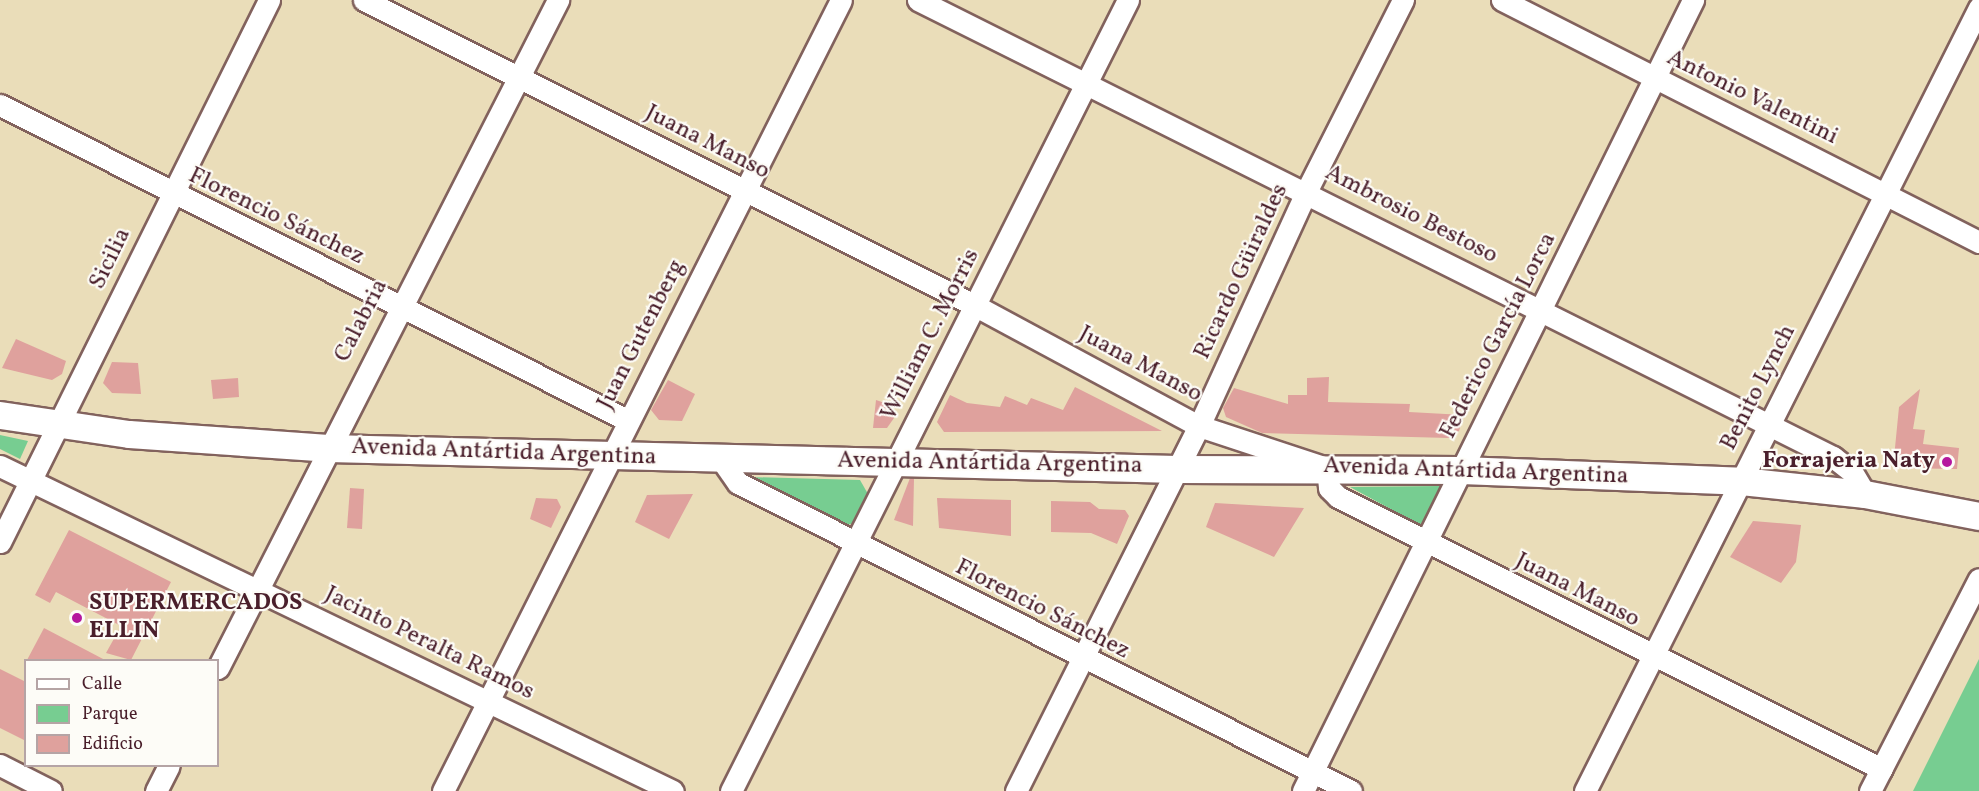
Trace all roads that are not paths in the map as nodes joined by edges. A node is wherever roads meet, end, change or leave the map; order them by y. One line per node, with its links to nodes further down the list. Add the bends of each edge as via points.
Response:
1 (269, 0): 18 (street, Sicilia)
2 (364, 0): 11 (street, Juana Manso)
3 (558, 0): 11 (street, Calabria)
4 (841, 0): 15 (street, Juan Gutenberg)
5 (918, 0): 13 (street, Ambrosio Bestoso)
6 (1128, 0): 13 (street, William C. Morris)
7 (1403, 0): 16 (street, Ricardo Güiraldes)
8 (1502, 0): 12 (street, Antonio Valentini)
9 (1693, 0): 12 (street, Federico García Lorca)
10 (1979, 8): 17 (street, Benito Lynch)
11 (519, 78): 15 (street, Juana Manso); 21 (street, Calabria)
12 (1654, 78): 17 (street, Antonio Valentini); 22 (street, Federico García Lorca)
13 (1088, 85): 16 (street, Ambrosio Bestoso); 20 (street, William C. Morris)
14 (0, 105): 18 (street, Florencio Sánchez)
15 (744, 190): 20 (street, Juana Manso); 24 (street, Juan Gutenberg)
16 (1306, 190): 22 (street, Ambrosio Bestoso); 27 (street, Ricardo Güiraldes)
17 (1886, 193): 19 (street, Antonio Valentini); 26 (street, Benito Lynch)
18 (171, 194): 21 (street, Florencio Sánchez); 25 (street, Sicilia)
19 (1979, 242)
20 (974, 305): 27 (street, Juana Manso); 31 (street, William C. Morris)
21 (398, 306): 24 (street, Florencio Sánchez); 28 (street, Calabria)
22 (1542, 312): 26 (street, Ambrosio Bestoso); 35 (street, Federico García Lorca)
23 (0, 415): 25 (main road, Avenida Antártida Argentina)
24 (627, 420): 29 (street, Juan Gutenberg)
25 (59, 425): 28 (main road, Avenida Antártida Argentina); 36 (street, Sicilia)
26 (1769, 425): 37 (street, Benito Lynch); 38 (street, Ambrosio Bestoso, via 1833,457 1852,472)
27 (1199, 426): 33 (street, Juana Manso); 34 (street, Ricardo Güiraldes)
28 (328, 448): 29 (main road, Avenida Antártida Argentina); 44 (street, Calabria)
29 (609, 456): 30 (main road, Avenida Antártida Argentina); 48 (street, Juan Gutenberg)
30 (721, 459): 31 (main road, Avenida Antártida Argentina); 42 (street, Florencio Sánchez, via 738,483)
31 (896, 462): 34 (main road, Avenida Antártida Argentina); 42 (street, William C. Morris)
32 (0, 466): 36 (street, Jacinto Peralta Ramos)
33 (1327, 468): 34 (main road, Avenida Antártida Argentina); 35 (main road, Avenida Antártida Argentina); 41 (street, Juana Manso, via 1329,488 1338,497)
34 (1176, 469): 46 (street, Ricardo Güiraldes)
35 (1461, 470): 37 (main road, Avenida Antártida Argentina); 41 (street, Federico García Lorca)
36 (32, 480): 40 (street, Sicilia); 44 (street, Jacinto Peralta Ramos)
37 (1741, 481): 38 (main road, Avenida Antártida Argentina); 45 (street, Benito Lynch)
38 (1865, 494): 39 (main road, Avenida Antártida Argentina)
39 (1979, 516)
40 (0, 542)
41 (1425, 543): 45 (street, Juana Manso); 52 (street, Federico García Lorca)
42 (855, 545): 46 (street, Florencio Sánchez); 57 (street, William C. Morris)
43 (1979, 579): 51 (street)
44 (257, 589): 47 (street, Calabria); 48 (street, Jacinto Peralta Ramos)
45 (1652, 658): 51 (street, Juana Manso); 60 (street, Benito Lynch)
46 (1081, 659): 52 (street, Florencio Sánchez); 58 (street, Ricardo Güiraldes)
47 (219, 666)
48 (488, 701): 55 (street, Juan Gutenberg); 56 (street, Jacinto Peralta Ramos)
49 (0, 765): 53 (street)
50 (168, 767): 54 (street)
51 (1882, 769): 61 (street)
52 (1307, 782): 59 (street, Florencio Sánchez)
53 (51, 791)
54 (156, 791)
55 (443, 791)
56 (673, 791)
57 (731, 791)
58 (1016, 791)
59 (1351, 791)
60 (1585, 791)
61 (1870, 791)

